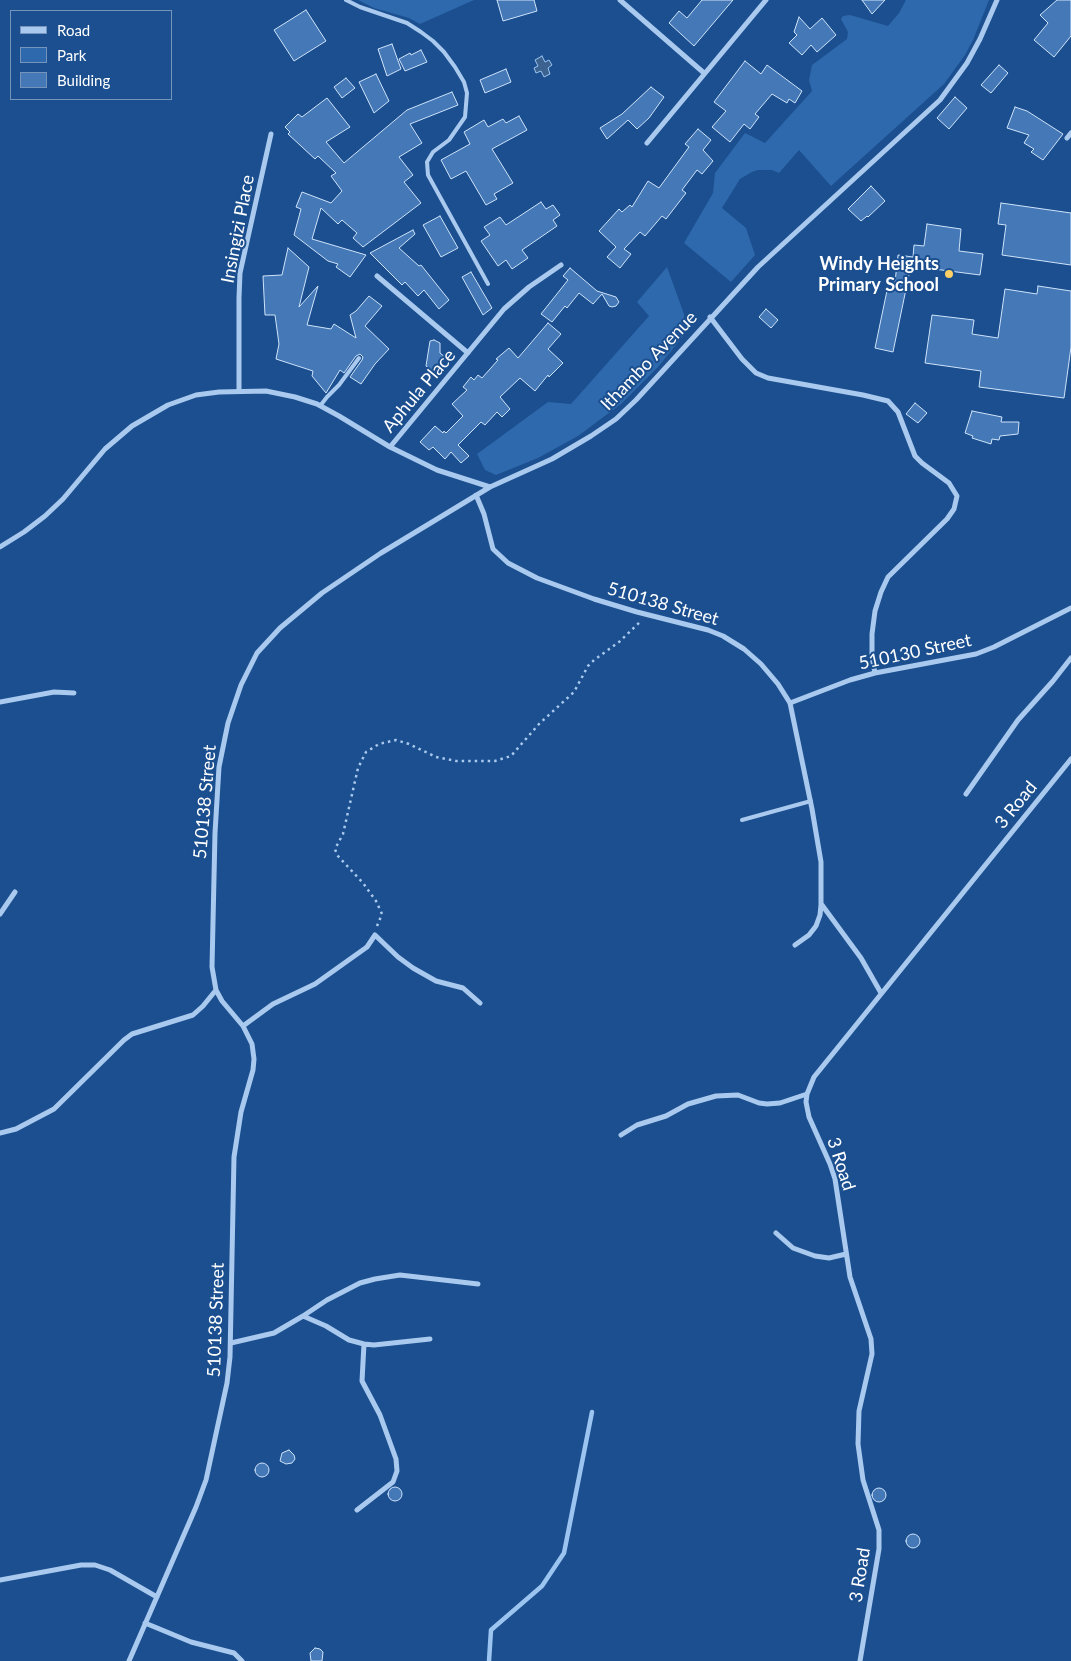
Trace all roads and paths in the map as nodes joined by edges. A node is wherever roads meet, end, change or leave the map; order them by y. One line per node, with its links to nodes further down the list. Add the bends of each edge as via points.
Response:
1 (346, 0): 12 (lane, via 407,23 421,32 444,52 464,82 467,93 465,117 449,140 433,152 427,162 428,175)
2 (620, 0): 5 (street)
3 (766, 0): 5 (street)
4 (997, 0): 13 (street, Ithambo Avenue, via 967,63 940,100 758,267)
5 (704, 73): 9 (street)
6 (1071, 133): 8 (street)
7 (271, 134): 16 (street, Insingizi Place, via 240,273)
8 (1067, 138)
9 (646, 142)
10 (561, 266): 14 (street, Aphula Place, via 529,287 504,310)
11 (377, 276): 14 (street, Aphula Place)
12 (488, 284)
13 (710, 317): 19 (street, Ithambo Avenue, via 616,419 552,460); 25 (street, via 756,374 888,401 898,412 915,456 949,483 957,496 947,519 888,577 875,611 872,634)
14 (468, 353): 18 (street, Aphula Place)
15 (359, 358): 17 (lane)
16 (239, 390): 17 (street, via 266,391); 21 (street, via 204,394 168,405 132,426 105,449 45,516)
17 (320, 406): 18 (street)
18 (390, 446): 19 (street, via 437,470)
19 (490, 487): 20 (street, Ithambo Avenue)
20 (476, 495): 23 (street, 510138 Street, via 493,549 508,563 537,578); 38 (street, 510138 Street, via 381,553 322,594 280,628 256,653 228,723 219,767 211,953)
21 (0, 547)
22 (1071, 608): 25 (street, 510130 Street, via 976,654)
23 (646, 614): 28 (street, 510138 Street, via 708,630 734,642 761,664); 36 (path, via 628,635 588,666 574,692 511,756 495,761 456,761 436,757 396,740 379,744 366,752 358,768 345,827 335,849 363,883 382,914)
24 (1071, 658): 30 (street, via 1018,720)
25 (874, 673): 28 (street, 510130 Street)
26 (74, 693): 27 (street, via 54,692)
27 (0, 702)
28 (790, 703): 31 (street, 510138 Street)
29 (1071, 759): 39 (street, 3 Road)
30 (966, 794)
31 (810, 801): 32 (lane); 34 (street, 510138 Street, via 822,862)
32 (742, 820)
33 (15, 892): 35 (street)
34 (821, 905): 37 (street, 510138 Street, via 816,926); 39 (street, via 861,958)
35 (0, 914)
36 (374, 935): 40 (street, via 413,968 436,981 462,988); 41 (street, via 367,948 315,984 273,1004)
37 (795, 946)
38 (216, 990): 41 (street, 510138 Street); 43 (street, via 193,1015 132,1034 54,1109 16,1129)
39 (881, 993): 42 (street, 3 Road, via 814,1077)
40 (480, 1003)
41 (242, 1026): 50 (street, 510138 Street, via 252,1044 254,1059 234,1157)
42 (807, 1094): 44 (street, via 767,1104 738,1095 716,1096 688,1104); 46 (street, 3 Road, via 809,1117 835,1179)
43 (0, 1133)
44 (621, 1135)
45 (776, 1233): 46 (street, via 794,1248 815,1256 829,1258)
46 (846, 1254): 58 (street, 3 Road, via 854,1292 871,1339 872,1354 861,1399 858,1436 863,1480 880,1538)
47 (478, 1284): 48 (street, via 389,1276 360,1284)
48 (303, 1316): 50 (street, via 274,1333); 51 (street, via 349,1340)
49 (430, 1339): 51 (street)
50 (231, 1343): 54 (street, 510138 Street, via 227,1383 206,1480)
51 (364, 1344): 52 (street, via 362,1381 380,1415 396,1459 397,1471 392,1482)
52 (357, 1510)
53 (0, 1580): 54 (street, via 95,1565 110,1570)
54 (156, 1597): 55 (street, 510138 Street)
55 (146, 1623): 56 (street, 510138 Street); 57 (street, via 178,1637 234,1653)
56 (129, 1661)
57 (242, 1661)
58 (860, 1661)

